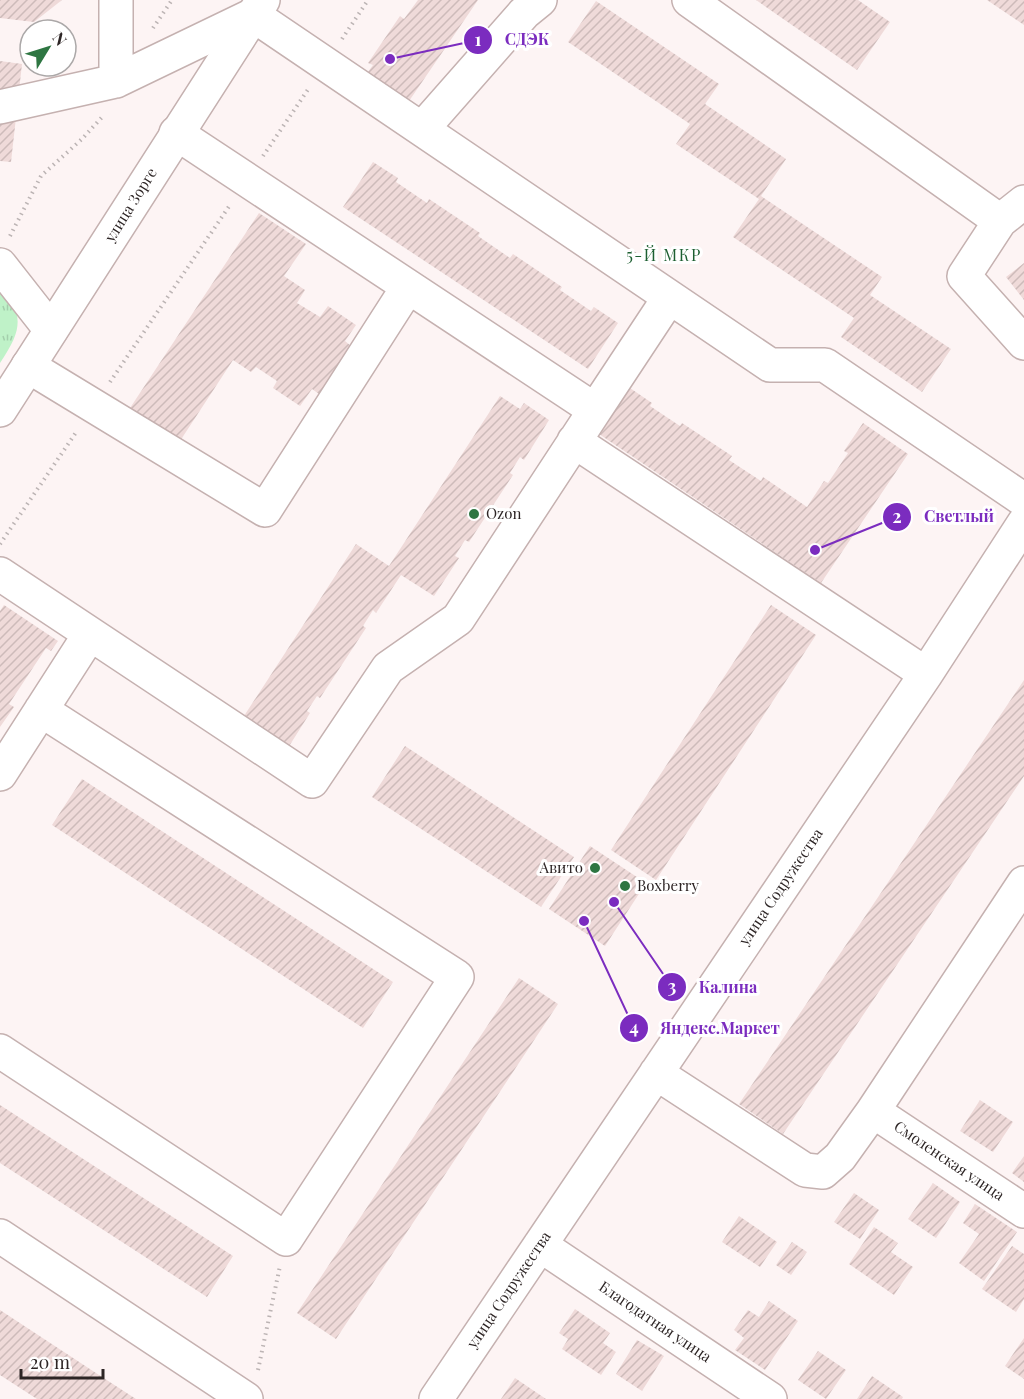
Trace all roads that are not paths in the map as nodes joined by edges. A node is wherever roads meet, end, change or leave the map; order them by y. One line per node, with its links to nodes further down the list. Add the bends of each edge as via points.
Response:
1 (116, 0): 5 (street)
2 (540, 0): 7 (street, via 524,13)
3 (689, 0): 9 (street)
4 (258, 8): 5 (street); 7 (street, via 325,64); 8 (street, улица Зорге)
5 (116, 81): 6 (street)
6 (0, 107)
7 (422, 129): 12 (street)
8 (176, 133): 11 (street); 13 (street, улица Зорге)
9 (1012, 212): 14 (street, via 964,276)
10 (5, 250): 13 (street)
11 (408, 287): 15 (street, via 265,510); 17 (street)
12 (669, 298): 17 (street); 19 (street, via 770,365 825,365)
13 (51, 330): 15 (street, улица Зорге)
14 (1024, 343)
15 (28, 366): 16 (street, улица Зорге)
16 (0, 410)
17 (595, 410): 18 (street)
18 (574, 441): 22 (street, via 458,619 388,668 312,781); 23 (street)
19 (1024, 500)
20 (1024, 524): 23 (street, улица Содружества)
21 (0, 574): 22 (street)
22 (90, 634): 24 (street)
23 (926, 674): 28 (street, улица Содружества)
24 (41, 710): 25 (street); 27 (street, via 457,977 285,1239)
25 (0, 774)
26 (1024, 883): 29 (street)
27 (0, 1051)
28 (656, 1073): 29 (street, via 805,1170 823,1172 840,1158); 32 (street, улица Содружества)
29 (873, 1111): 30 (street, Смоленская улица)
30 (1024, 1211)
31 (0, 1236): 33 (street)
32 (540, 1245): 34 (street, улица Содружества); 35 (street, Благодатная улица)
33 (251, 1389)
34 (436, 1399)
35 (770, 1399)

